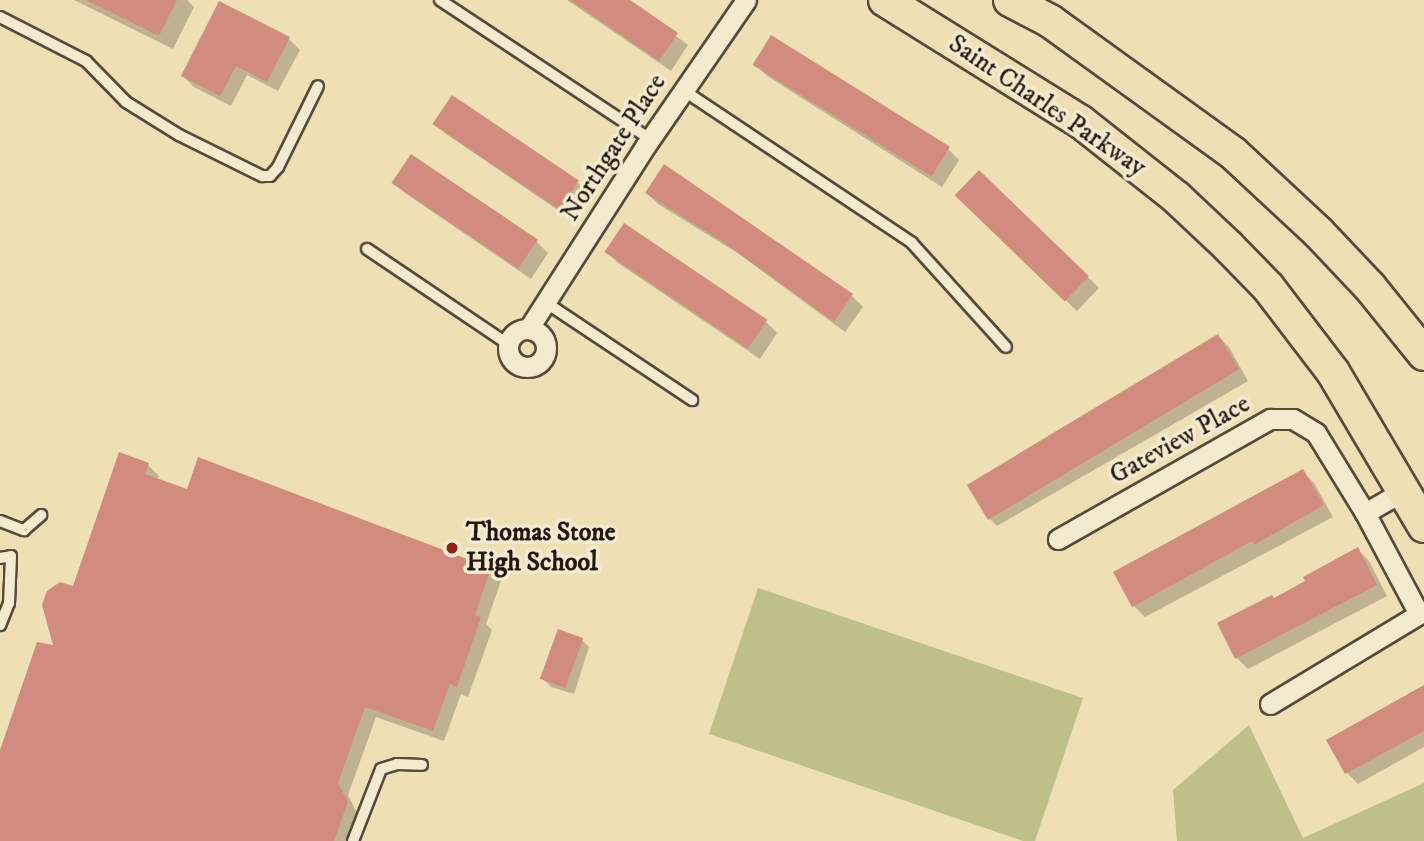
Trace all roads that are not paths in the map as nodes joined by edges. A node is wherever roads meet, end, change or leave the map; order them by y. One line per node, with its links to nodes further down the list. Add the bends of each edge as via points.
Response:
1 (440, 0): 8 (lane)
2 (746, 0): 7 (street, Northgate Place)
3 (885, 0): 16 (main road, Saint Charles Parkway, via 1081,122 1194,213 1299,325 1334,372)
4 (1010, 0): 14 (main road, via 1050,21 1233,153 1335,250)
5 (0, 17): 6 (lane, via 86,61 126,103 262,176 270,176 278,167)
6 (318, 86)
7 (683, 90): 8 (street, Northgate Place); 13 (lane, via 912,243)
8 (650, 139): 10 (street, Northgate Place)
9 (367, 249): 12 (lane)
10 (545, 302): 11 (street, Northgate Place); 15 (lane)
11 (529, 328): 12 (street, via 515,333); 12 (street, via 539,332 546,343 545,356 537,365 524,367 514,361)
12 (508, 344)
13 (1006, 347)
14 (1424, 354)
15 (692, 400)
16 (1405, 490): 17 (street); 20 (main road, Saint Charles Parkway)
17 (1365, 513): 21 (street, Gateview Place, via 1316,433 1304,424 1269,419); 24 (street, Gateview Place, via 1419,614)
18 (41, 514): 19 (lane, via 24,530)
19 (0, 521)
20 (1424, 526)
21 (1058, 539)
22 (0, 558): 23 (lane, via 11,556 9,603)
23 (0, 625)
24 (1270, 704)
25 (422, 765): 26 (lane, via 381,768)
26 (353, 841)

